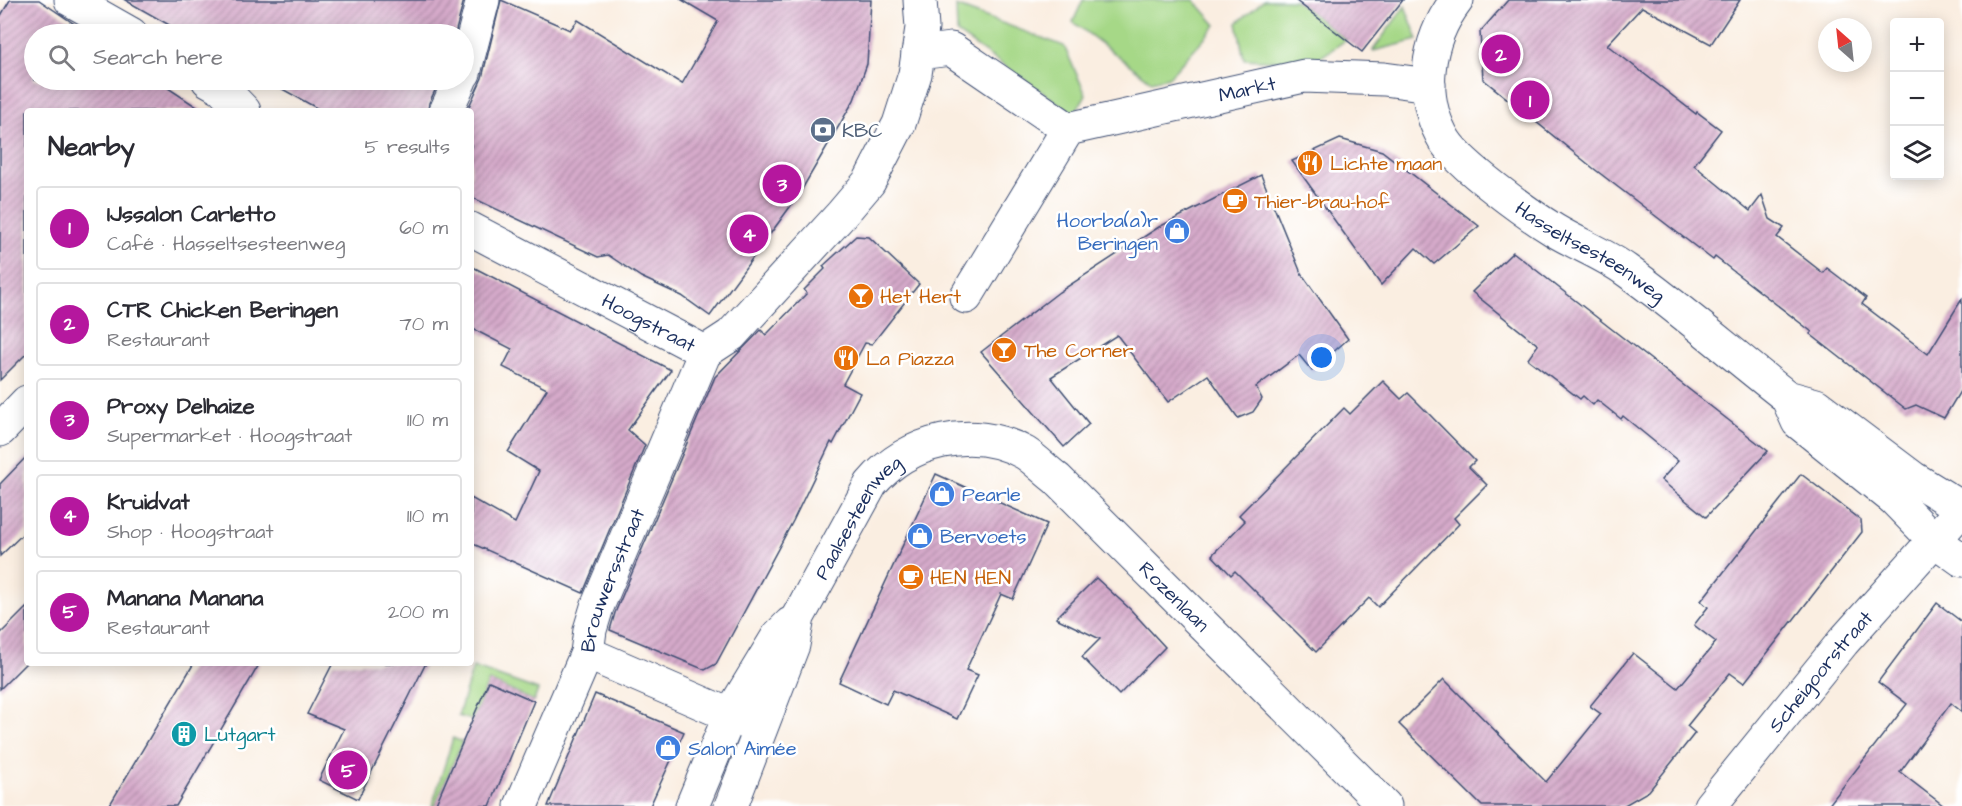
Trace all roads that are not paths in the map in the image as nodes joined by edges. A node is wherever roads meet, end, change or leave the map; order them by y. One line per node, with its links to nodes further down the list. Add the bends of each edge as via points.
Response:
1 (71, 0): 5 (street)
2 (483, 0): 6 (street)
3 (920, 0): 7 (street)
4 (1457, 0): 8 (street, Hasseltsesteenweg, via 1436,37)
5 (113, 24)
6 (474, 35)
7 (918, 53): 13 (street, via 951,49); 16 (street, Hoogstraat, via 899,123 869,182 731,335)
8 (1429, 85): 13 (street, Markt, via 1304,76); 17 (street, Hasseltsesteenweg, via 1437,124 1462,160 1552,229 1624,268)
9 (224, 90): 11 (street)
10 (455, 90): 12 (street)
11 (241, 108)
12 (447, 108)
13 (1068, 129): 15 (street)
14 (474, 231): 16 (street, Hoogstraat)
15 (966, 297)
16 (705, 352): 25 (street, Brouwersstraat, via 597,607)
17 (1787, 397): 21 (street, Hasseltsesteenweg, via 1816,405 1913,478); 22 (street, Hasseltsesteenweg, via 1798,422 1894,499)
18 (24, 405): 19 (street)
19 (0, 429)
20 (940, 441): 24 (street, Paalsesteenweg, via 900,457 871,484); 31 (street, Rozenlaan, via 985,439 1027,454 1057,479)
21 (1962, 509): 22 (street, Scheigoorstraat)
22 (1934, 540): 23 (street, Hasseltsesteenweg); 32 (street, Scheigoorstraat, via 1843,642)
23 (1962, 560)
24 (798, 617): 26 (street, Paalsesteenweg, via 778,636); 27 (street, Paalsesteenweg, via 794,645)
25 (587, 653): 26 (street); 28 (street, Brouwersstraat)
26 (730, 714): 27 (street); 29 (street, Paalsesteenweg)
27 (763, 729): 30 (street, Paalsesteenweg)
28 (521, 806)
29 (692, 806)
30 (731, 806)
31 (1384, 806)
32 (1710, 806)

